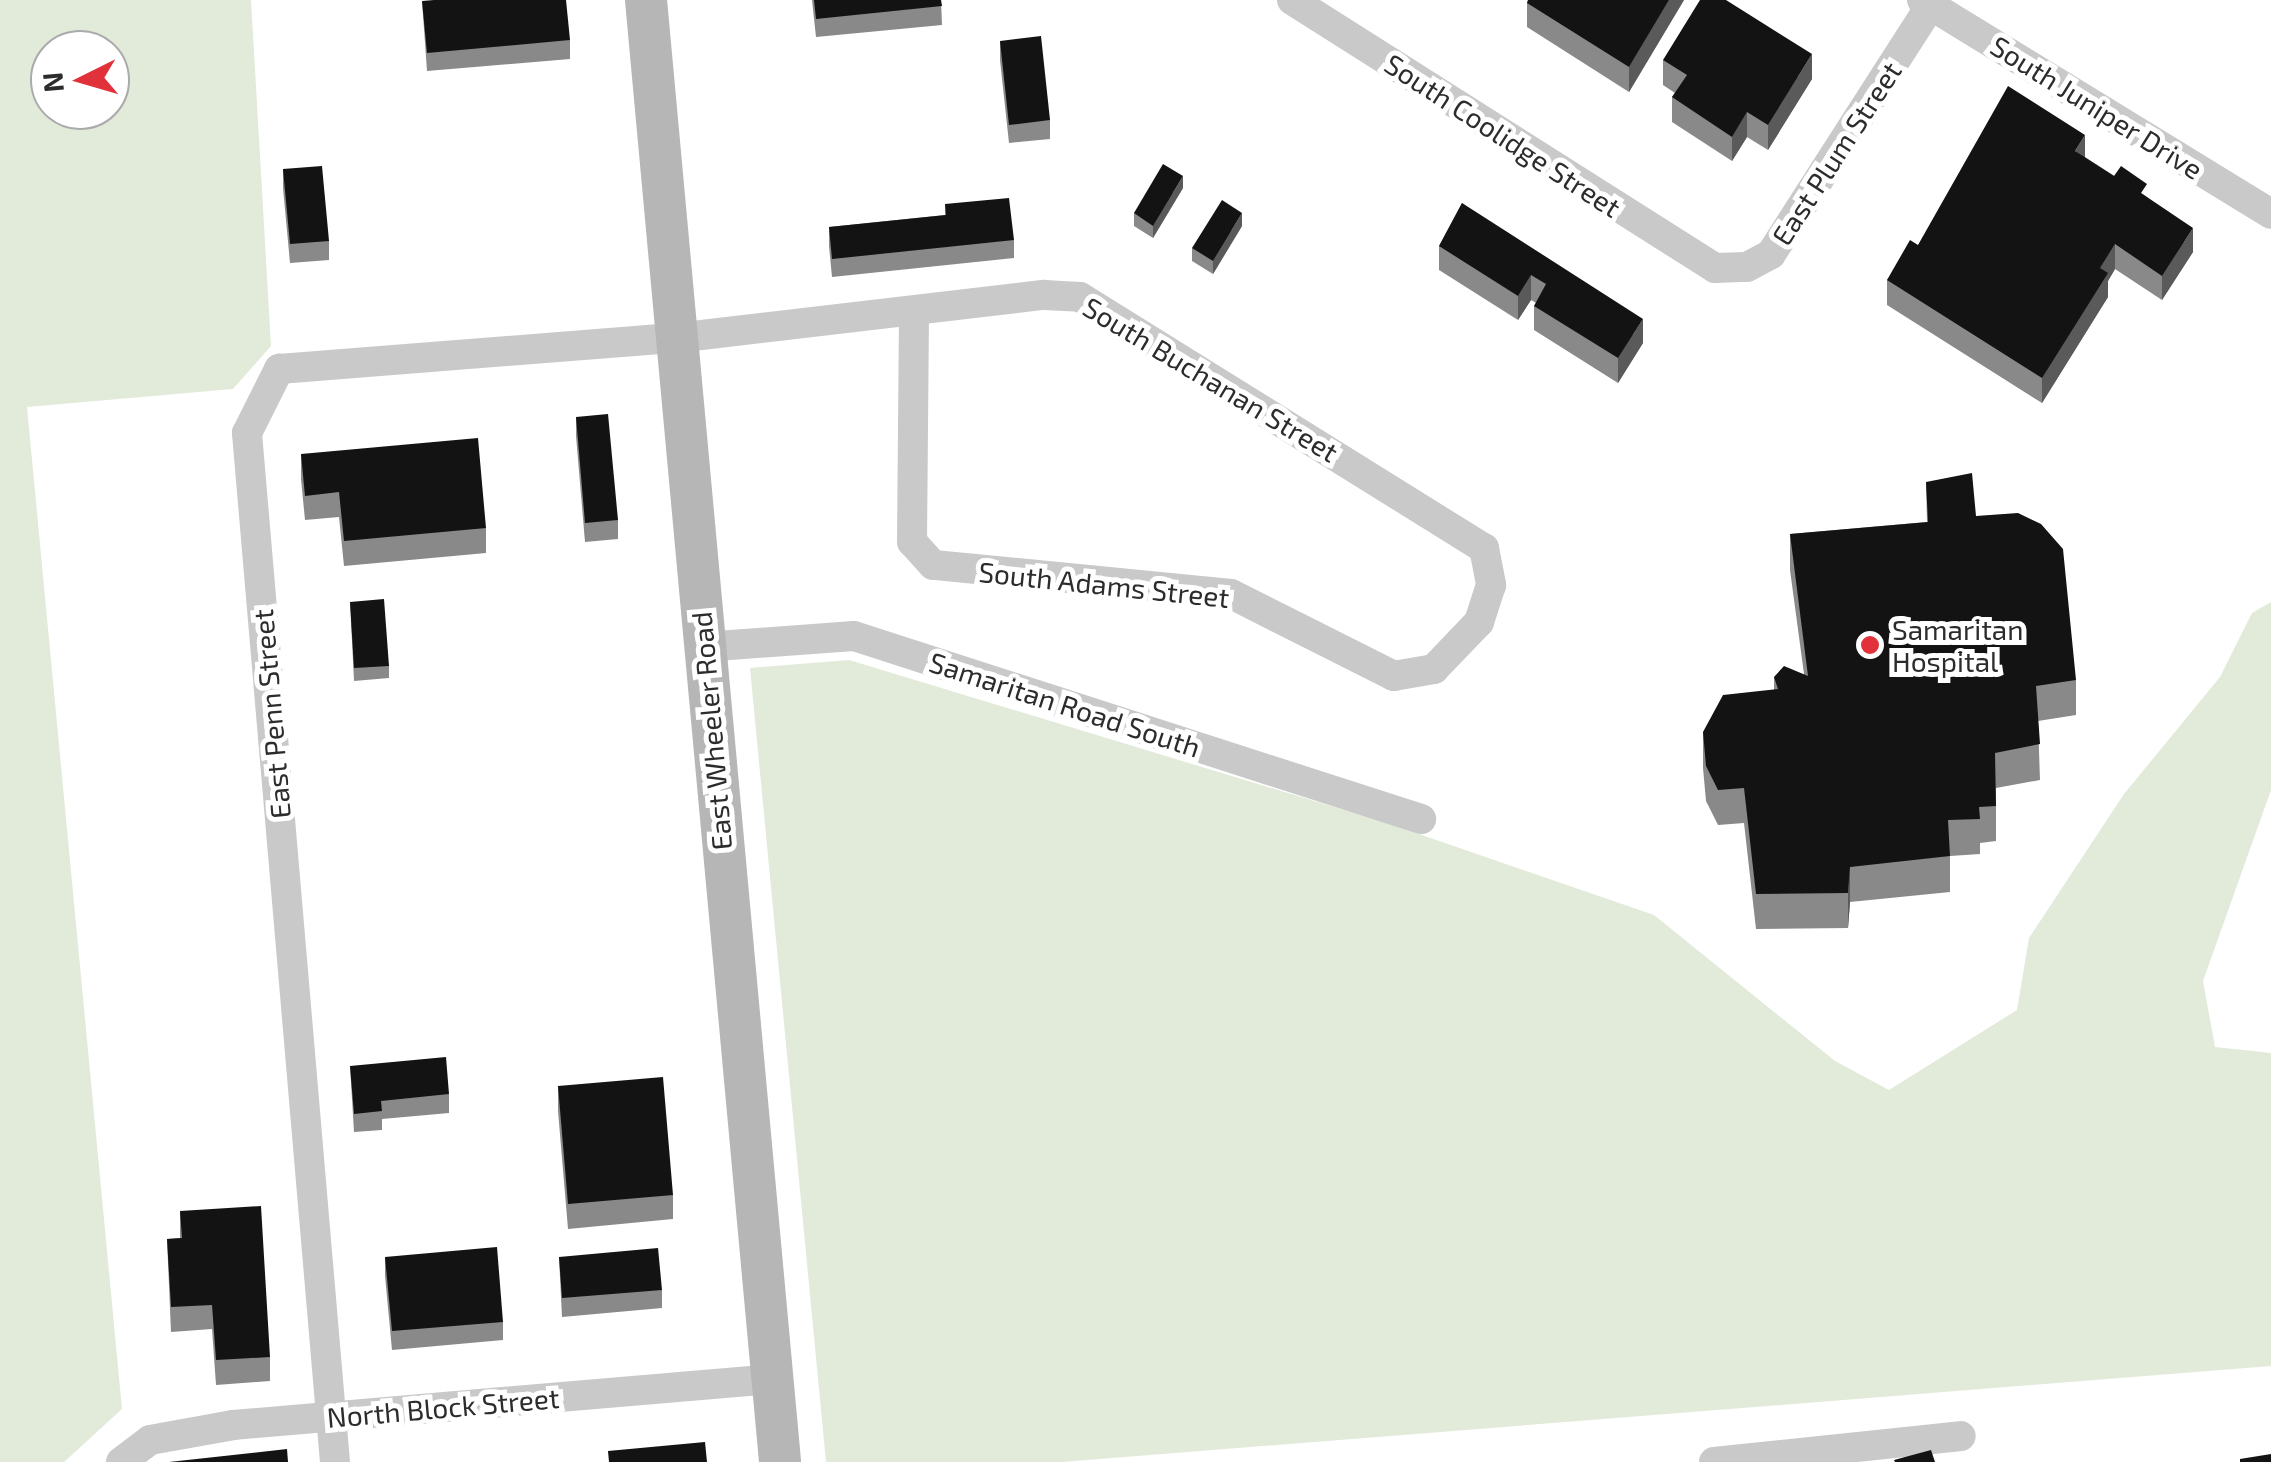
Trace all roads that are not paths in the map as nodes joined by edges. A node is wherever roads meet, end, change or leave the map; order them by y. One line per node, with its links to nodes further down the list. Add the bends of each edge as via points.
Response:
1 (646, 0): 7 (main road, East Wheeler Road)
2 (1292, 0): 5 (street, South Coolidge Street)
3 (1929, 2): 4 (street, South Juniper Drive); 5 (street, East Plum Street, via 1772,254 1747,267)
4 (2271, 214)
5 (1714, 268)
6 (914, 314): 7 (street, South Buchanan Street); 8 (street, South Buchanan Street, via 1044,294 1080,297); 8 (street, South Adams Street, via 912,542 933,565 1231,594 1394,676 1434,669 1479,622 1491,585)
7 (676, 338): 9 (main road, East Wheeler Road); 12 (street, East Penn Street, via 280,369 247,433)
8 (1484, 548)
9 (703, 648): 10 (street, Samaritan Road South, via 854,636); 11 (main road, East Wheeler Road)
10 (1421, 819)
11 (774, 1380): 12 (street, North Block Street); 17 (main road, East Wheeler Road)
12 (331, 1416): 15 (street, North Block Street, via 182,1432 150,1440); 16 (street, East Penn Street)
13 (1961, 1436): 14 (street)
14 (1817, 1456): 18 (street)
15 (122, 1462)
16 (335, 1462)
17 (780, 1462)
18 (1714, 1462)

